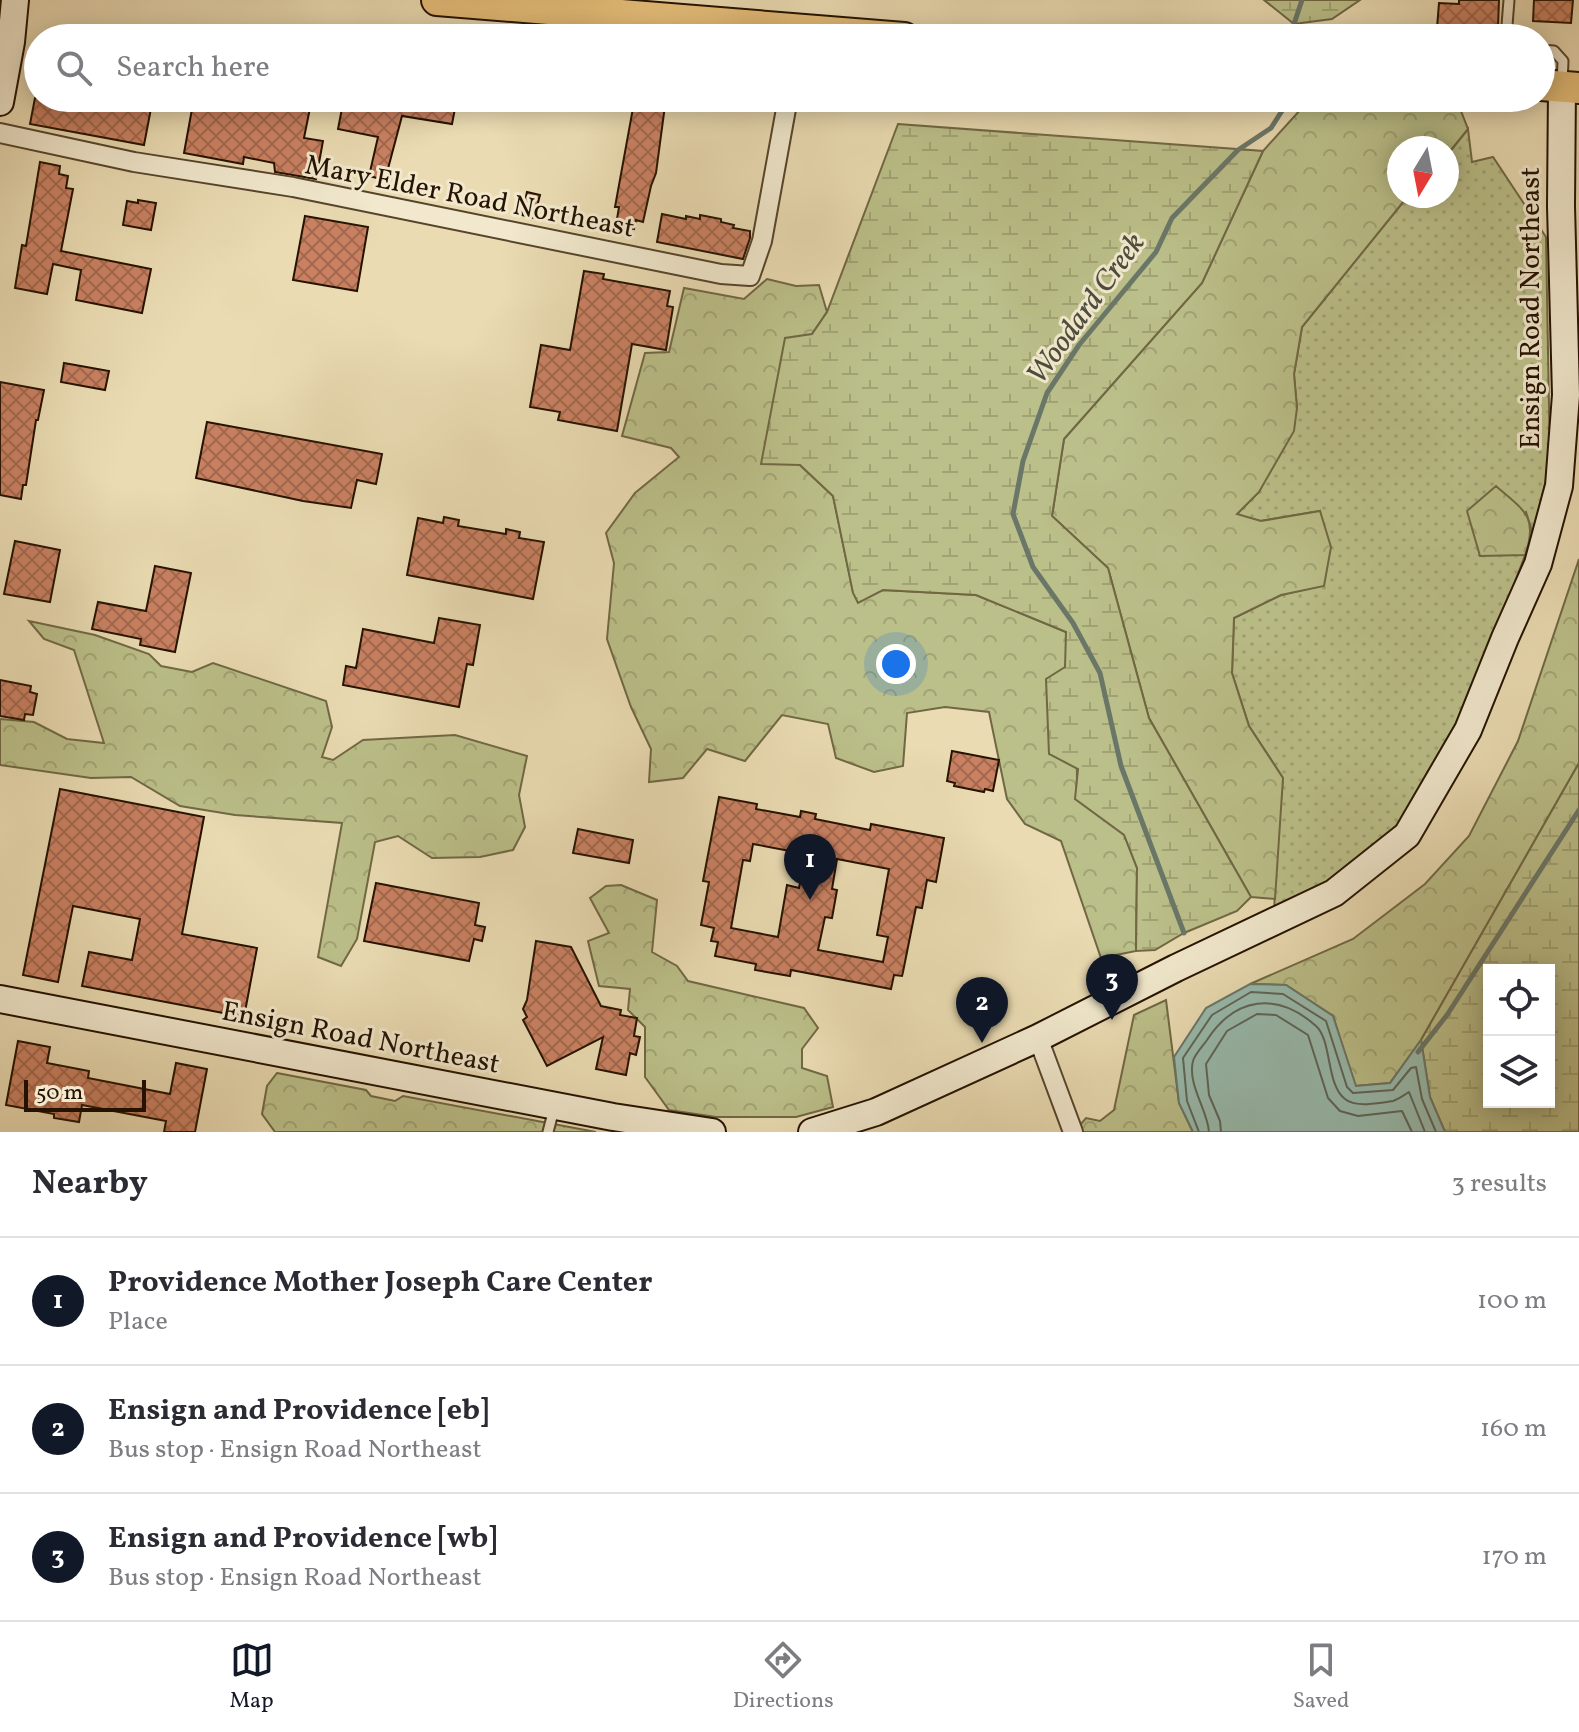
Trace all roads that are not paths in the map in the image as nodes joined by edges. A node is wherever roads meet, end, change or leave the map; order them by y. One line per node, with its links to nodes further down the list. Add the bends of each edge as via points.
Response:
1 (15, 0): 8 (street)
2 (437, 0): 4 (main road)
3 (1509, 0): 5 (lane)
4 (693, 24)
5 (1507, 24)
6 (1555, 52): 7 (lane, via 1563,61)
7 (1561, 86): 12 (street, Ensign Road Northeast, via 1566,395 1559,486 1538,564 1468,730 1407,835 1334,893)
8 (0, 102)
9 (785, 112): 10 (street, Mary Elder Road Northeast, via 762,241 750,276)
10 (0, 133)
11 (0, 999): 13 (street, Ensign Road Northeast)
12 (1038, 1038): 16 (street, Ensign Road Northeast, via 876,1112); 17 (street)
13 (555, 1106): 14 (lane); 15 (street, Ensign Road Northeast)
14 (548, 1132)
15 (712, 1132)
16 (812, 1132)
17 (1073, 1132)

